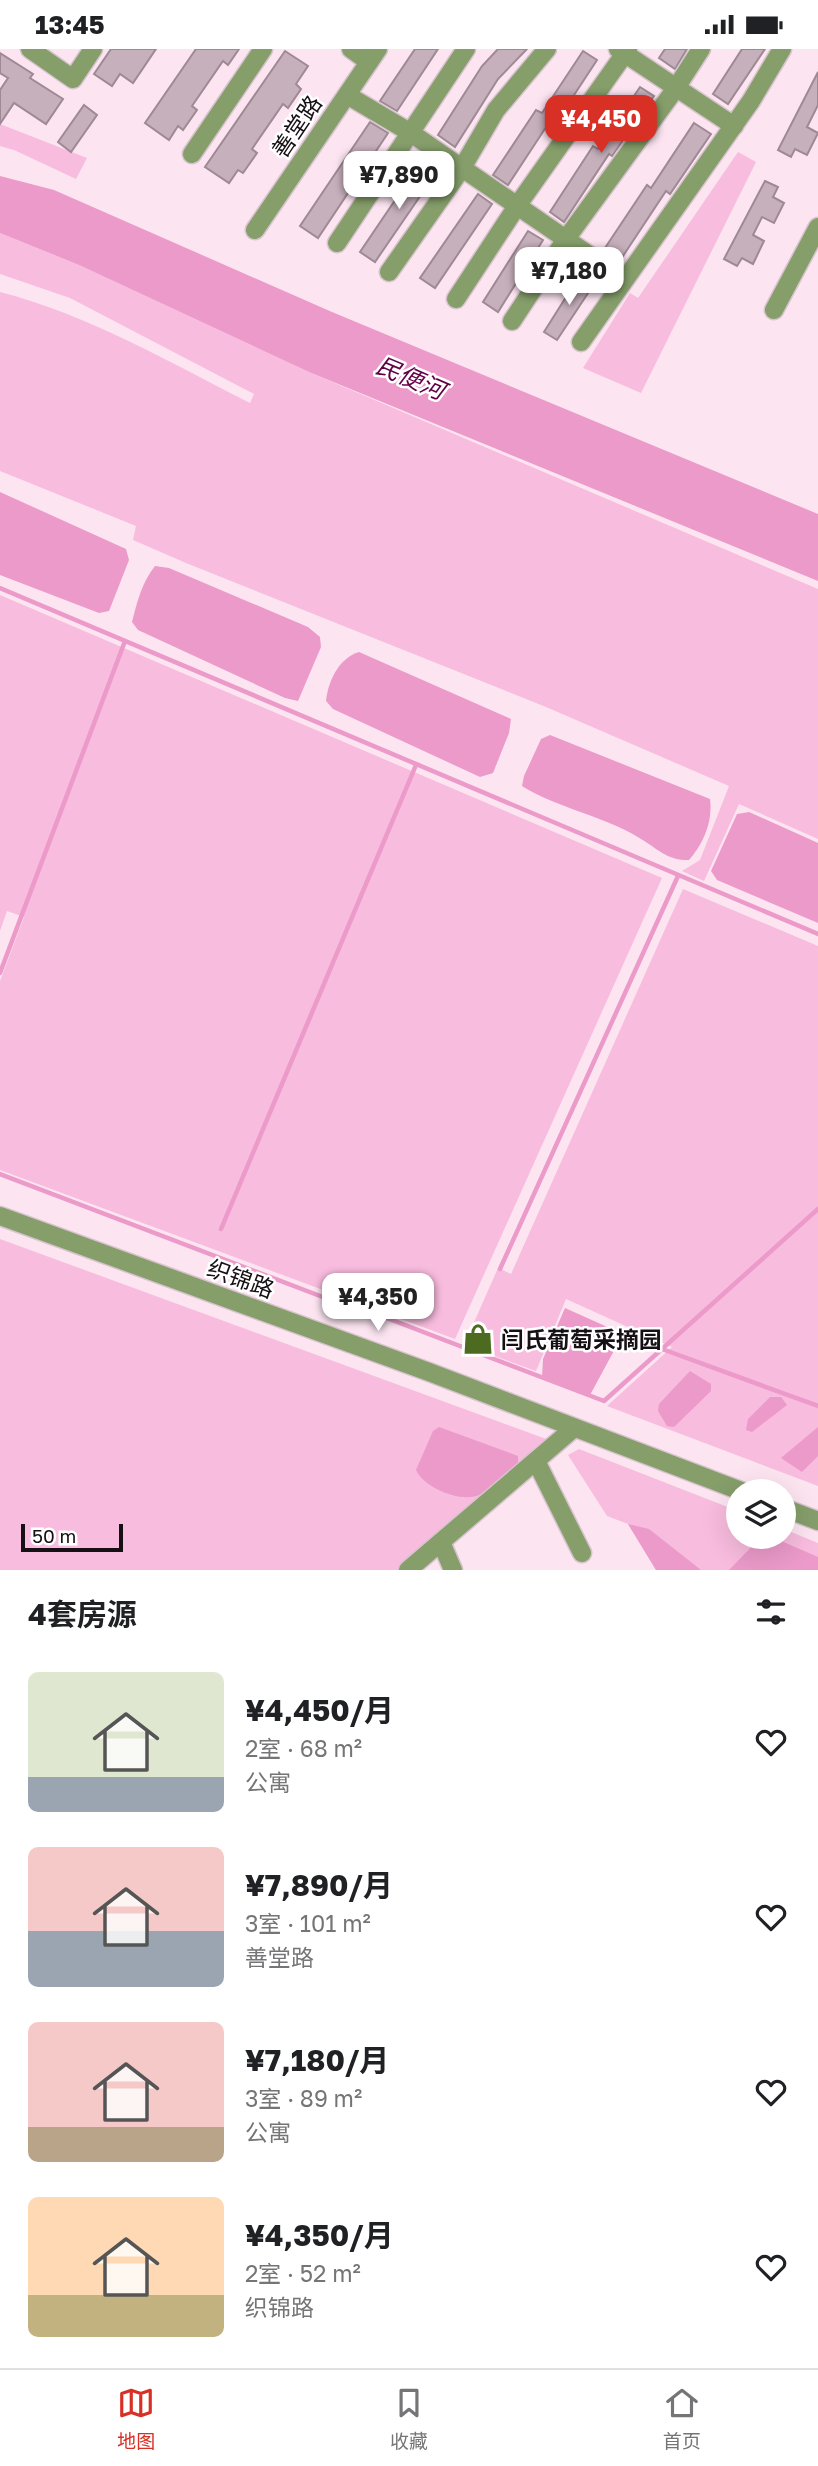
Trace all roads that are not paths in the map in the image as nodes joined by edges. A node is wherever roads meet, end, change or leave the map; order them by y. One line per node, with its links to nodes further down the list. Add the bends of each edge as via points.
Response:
1 (30, 49): 2 (street, via 74,79)
2 (93, 49)
3 (263, 49): 15 (street)
4 (351, 49): 10 (street)
5 (466, 49): 14 (street)
6 (547, 49): 16 (street, via 496,110)
7 (701, 49): 11 (street)
8 (782, 49): 13 (street)
9 (624, 51): 11 (street); 17 (street)
10 (373, 55): 12 (street, 善堂路)
11 (676, 88): 13 (street); 20 (street)
12 (347, 95): 14 (street); 19 (street, 善堂路)
13 (734, 126): 23 (street)
14 (411, 133): 16 (street); 21 (street)
15 (192, 154)
16 (462, 168): 17 (street); 22 (street)
17 (517, 206): 20 (street); 24 (street)
18 (818, 227): 25 (street)
19 (255, 230)
20 (566, 239): 23 (street); 26 (street)
21 (337, 243)
22 (389, 272)
23 (624, 279): 27 (street)
24 (456, 299)
25 (774, 310)
26 (512, 321)
27 (581, 342)
28 (0, 1216): 29 (street, 织锦路)
29 (574, 1427): 30 (street); 31 (street, 织锦路)
30 (536, 1461): 34 (street); 35 (street)
31 (726, 1485)
32 (796, 1513): 33 (street)
33 (818, 1521)
34 (441, 1542): 36 (street); 37 (street)
35 (582, 1553)
36 (408, 1570)
37 (453, 1570)

